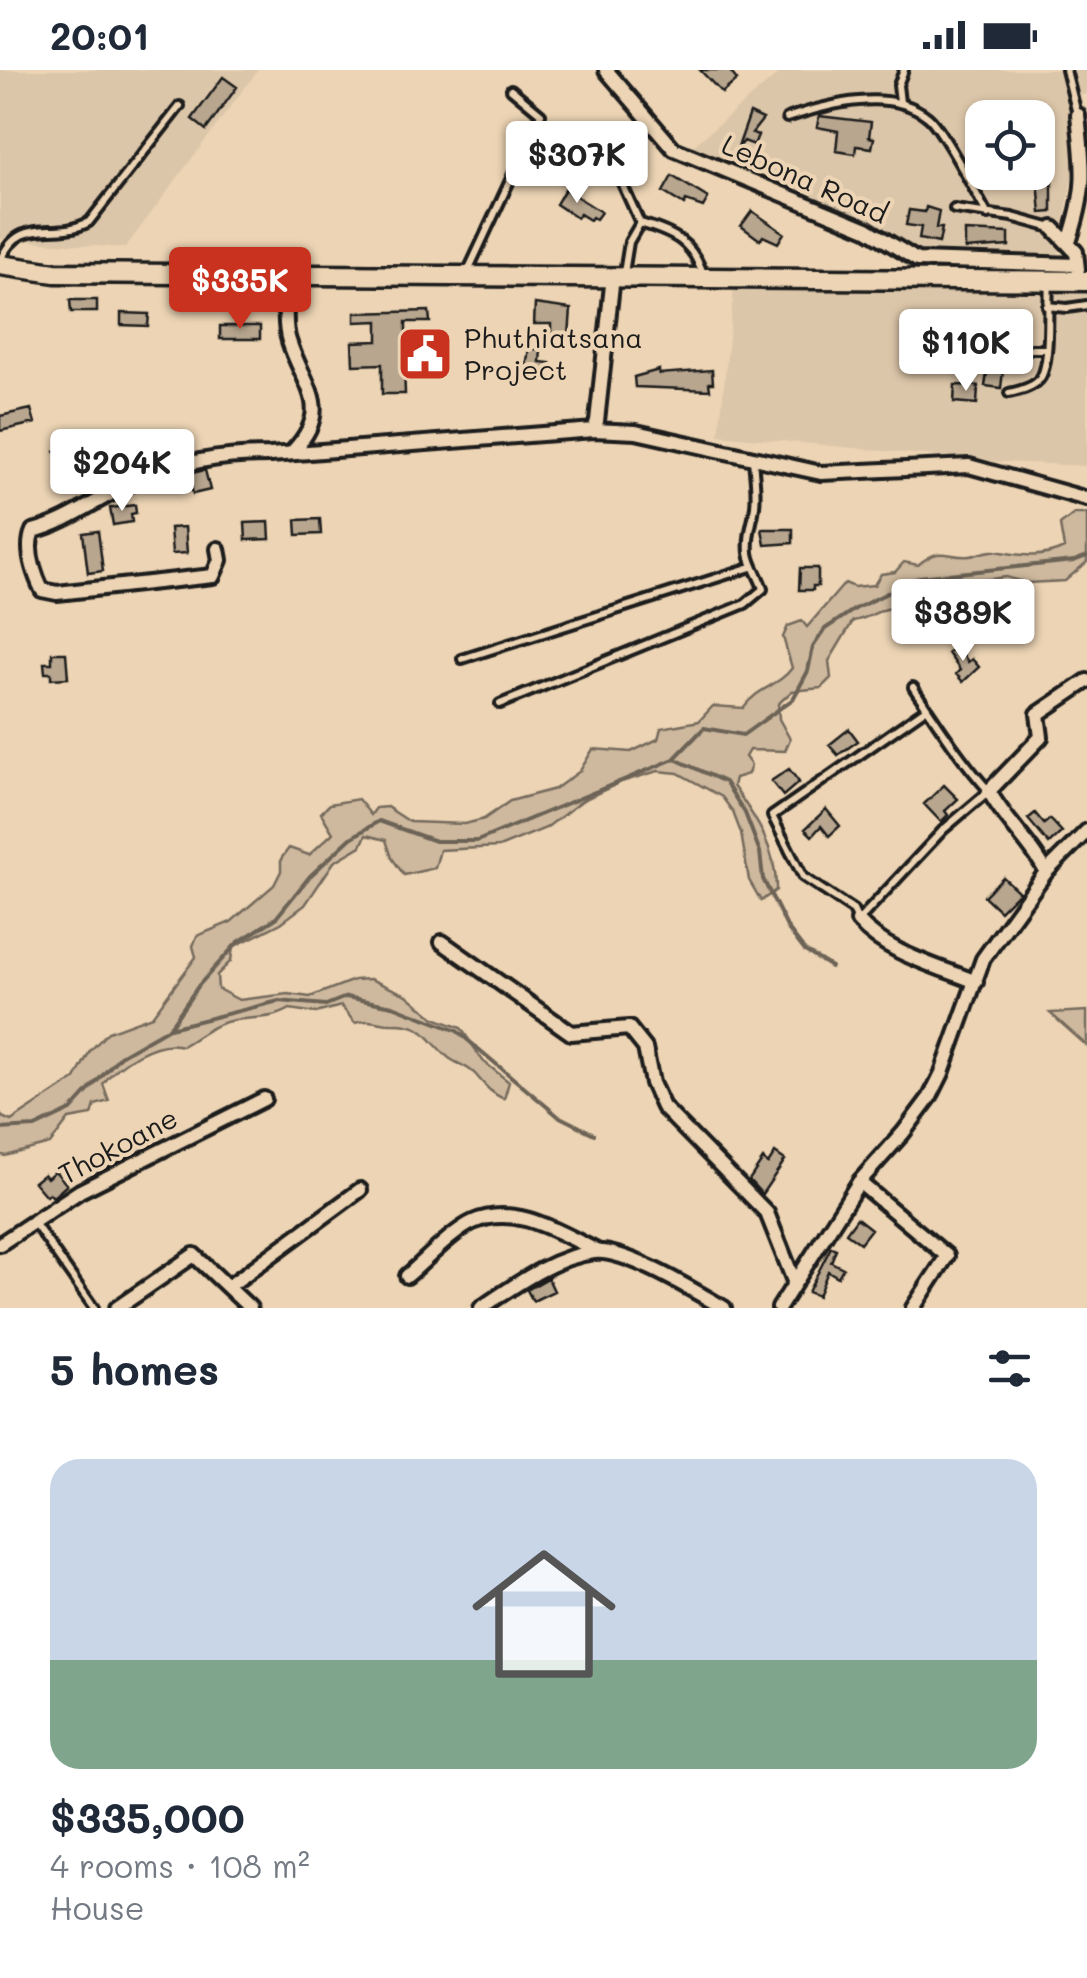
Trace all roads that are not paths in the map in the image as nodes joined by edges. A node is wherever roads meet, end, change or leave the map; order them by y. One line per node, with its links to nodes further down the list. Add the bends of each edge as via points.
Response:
1 (606, 70): 19 (street, Lebona Road, via 674,148 867,229 917,260)
2 (904, 70): 5 (lane)
3 (1066, 70): 7 (lane)
4 (511, 88): 17 (lane, via 541,114)
5 (900, 102): 8 (lane, via 835,104); 11 (lane, via 930,118)
6 (180, 106): 15 (lane, via 89,222 23,232 6,246)
7 (1078, 115): 14 (street, via 1086,183)
8 (787, 118)
9 (597, 162): 12 (lane, via 621,181)
10 (954, 209): 11 (lane)
11 (988, 216): 13 (lane)
12 (640, 222): 18 (lane); 20 (lane, via 671,232 697,254)
13 (1053, 228): 14 (street)
14 (1069, 242): 19 (street)
15 (0, 263): 16 (main road, via 55,273)
16 (288, 276): 17 (main road); 28 (street, via 287,338 312,391 315,414)
17 (465, 276): 18 (main road)
18 (618, 276): 20 (main road); 27 (street)
19 (1081, 276): 21 (main road)
20 (704, 277): 21 (main road)
21 (1049, 281): 23 (lane)
22 (1087, 305): 23 (lane)
23 (1047, 306): 25 (lane)
24 (1011, 349): 25 (lane)
25 (1046, 349): 26 (lane, via 1040,380)
26 (1009, 393)
27 (594, 430): 28 (street); 29 (street, via 636,432)
28 (293, 452): 31 (street, via 223,455 180,465 32,531 29,540 42,590 57,593 213,576)
29 (752, 458): 30 (street, via 821,473 969,466); 32 (lane)
30 (1087, 499)
31 (218, 549)
32 (751, 567): 33 (lane); 36 (lane, via 763,589 745,604)
33 (462, 659)
34 (1087, 681): 38 (street, via 1038,714 1041,737)
35 (913, 687): 37 (lane)
36 (500, 704)
37 (927, 708): 38 (lane); 41 (lane, via 772,816 803,877 854,910)
38 (990, 791): 40 (street); 41 (lane, via 943,830)
39 (1087, 831): 40 (street)
40 (1046, 872): 43 (street, via 983,960)
41 (858, 921): 43 (street, via 907,954)
42 (442, 942): 51 (street, via 571,1033 629,1028 645,1048 662,1108 767,1213)
43 (976, 982): 45 (street, via 930,1097)
44 (264, 1100): 47 (street, Thokoane, via 80,1191)
45 (860, 1182): 51 (street); 59 (street, via 946,1256)
46 (360, 1190): 52 (street)
47 (34, 1224): 48 (street, Thokoane); 53 (lane)
48 (0, 1244)
49 (597, 1251): 50 (street, via 537,1221 500,1216 471,1222); 56 (street, via 549,1267); 57 (street, via 644,1265)
50 (407, 1276)
51 (794, 1280): 58 (street)
52 (228, 1287): 54 (street, via 194,1255); 55 (street)
53 (94, 1308)
54 (116, 1308)
55 (250, 1308)
56 (481, 1308)
57 (724, 1308)
58 (779, 1308)
59 (913, 1308)

